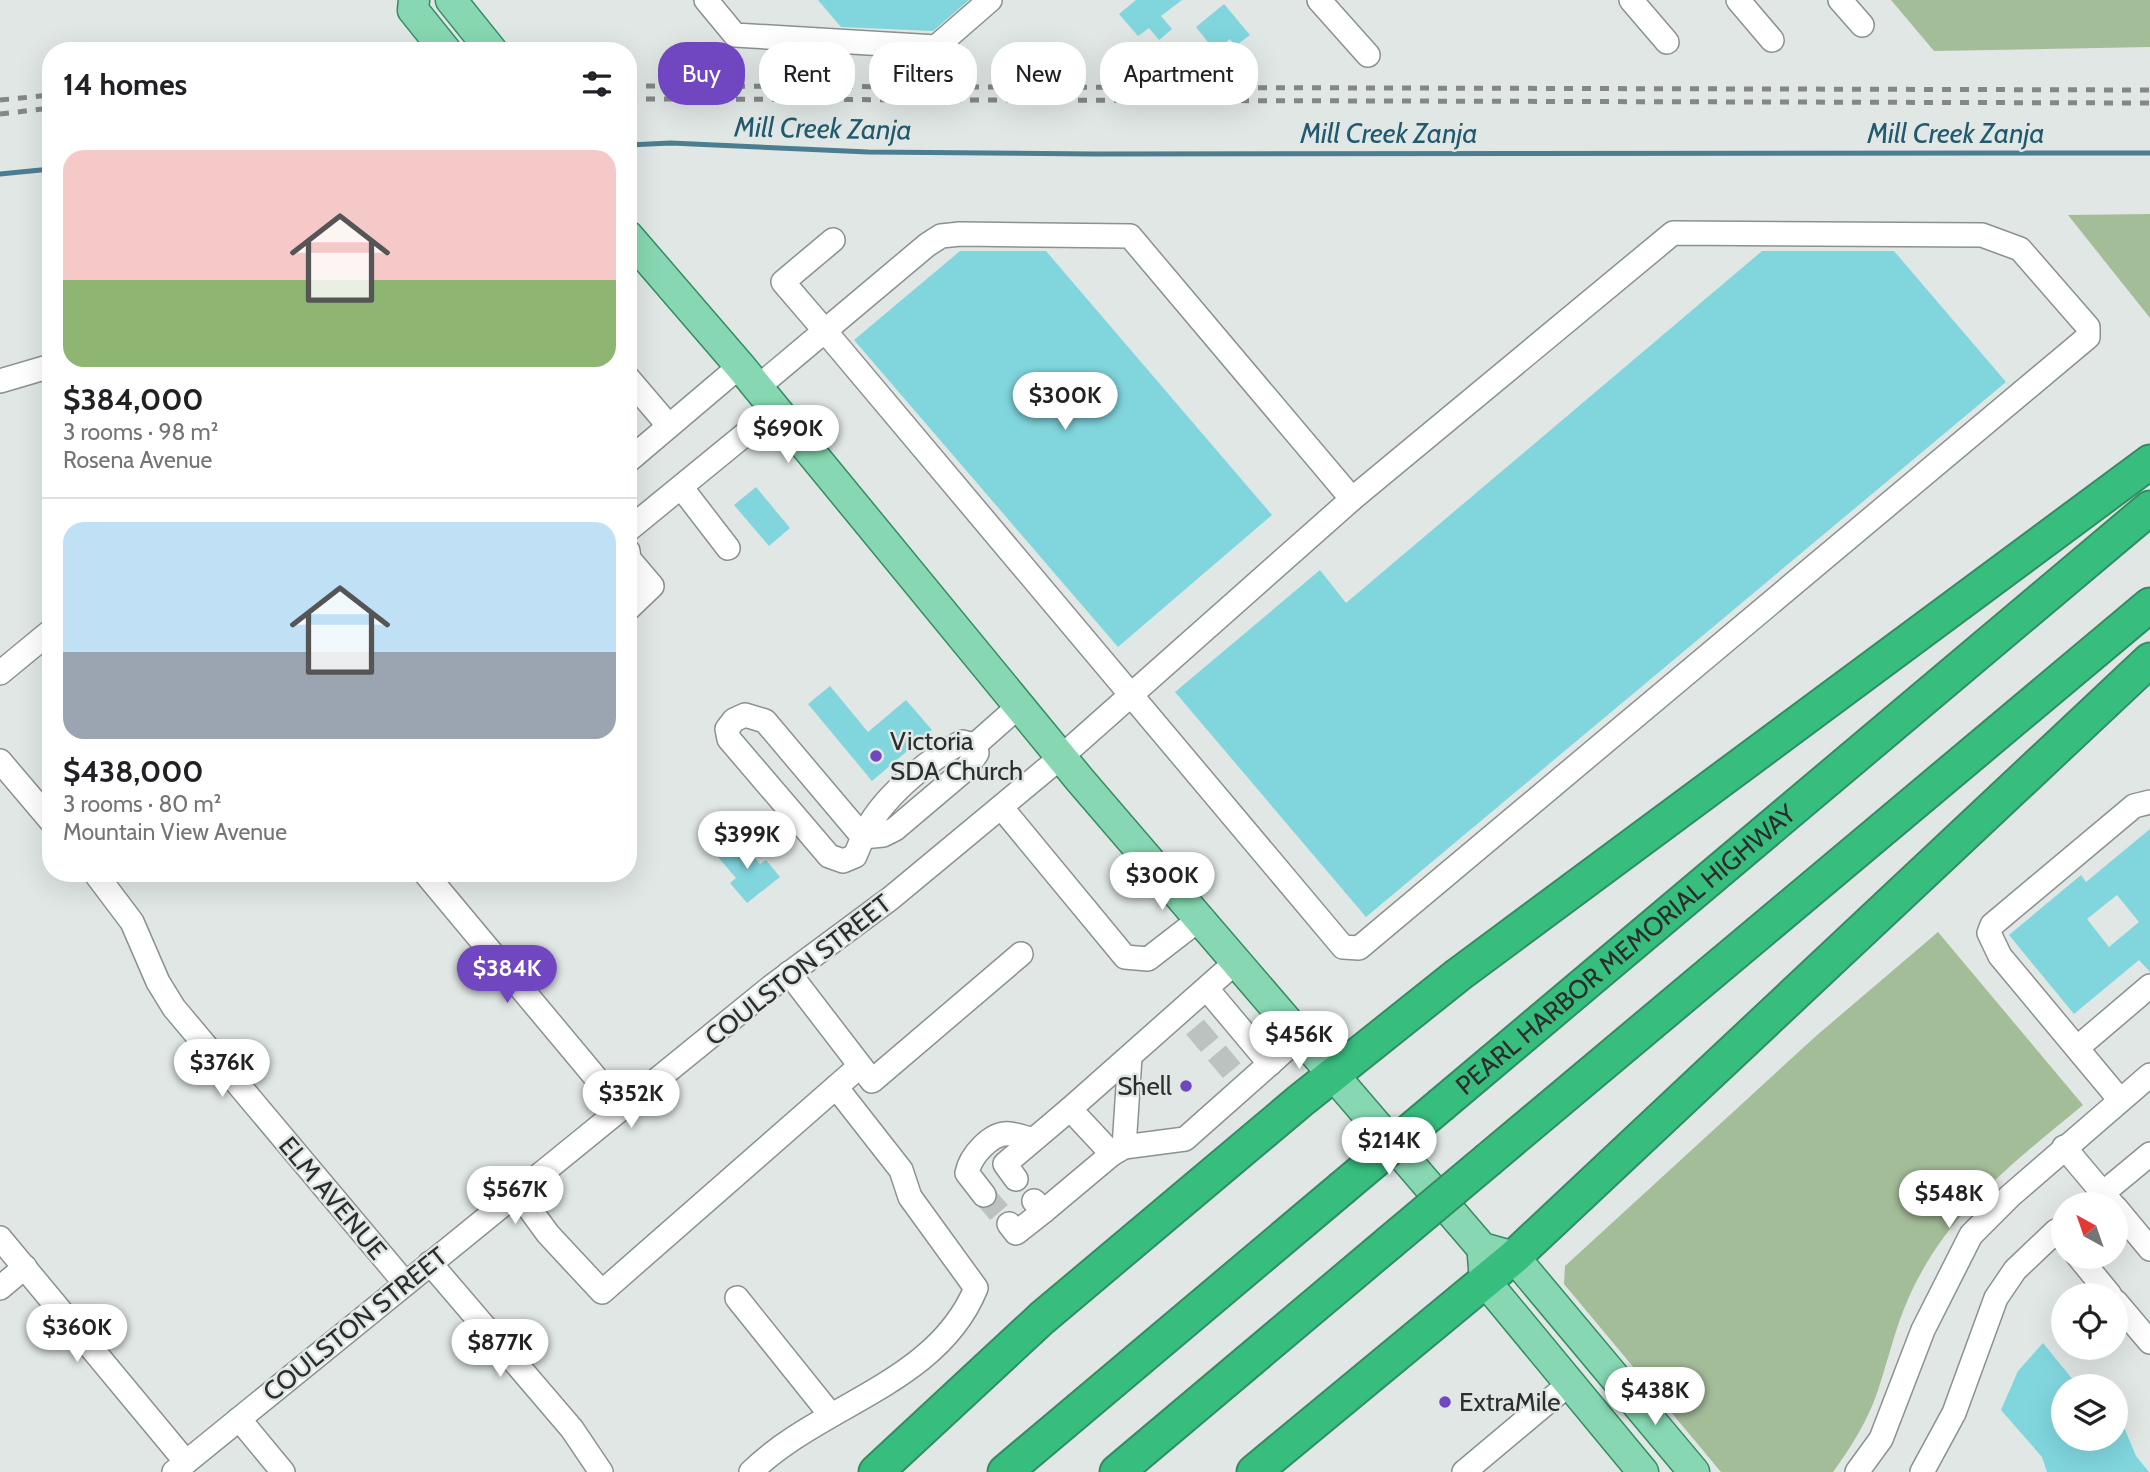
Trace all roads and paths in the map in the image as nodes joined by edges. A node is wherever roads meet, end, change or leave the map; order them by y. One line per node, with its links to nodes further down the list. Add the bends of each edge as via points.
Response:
1 (414, 0): 11 (main road, via 413,10)
2 (451, 0): 12 (main road)
3 (706, 0): 4 (street, via 735,35 936,47)
4 (990, 0)
5 (1319, 0): 14 (street)
6 (1631, 0): 13 (street)
7 (1738, 0): 10 (street)
8 (1840, 0): 9 (street)
9 (1862, 25)
10 (1772, 40)
11 (439, 42)
12 (485, 42)
13 (1667, 42)
14 (1368, 55)
15 (833, 240): 17 (street, via 783,282)
16 (637, 248): 20 (main road)
17 (825, 331): 20 (street); 26 (street, via 941,236 1130,236); 36 (street)
18 (42, 369): 19 (street)
19 (0, 381)
20 (758, 387): 22 (street); 25 (street); 37 (main road)
21 (637, 389): 22 (street)
22 (669, 426): 23 (street)
23 (637, 453)
24 (2150, 462): 57 (highway, via 1458,975)
25 (681, 487): 28 (street); 29 (street)
26 (1352, 499): 36 (street, COULSTON STREET); 36 (street, COULSTON STREET, via 1673,233 1982,235 2020,249 2088,327 2088,337 1359,947 1343,947)
27 (2150, 508): 98 (highway, PEARL HARBOR MEMORIAL HIGHWAY, bridge)
28 (637, 523)
29 (728, 548)
30 (637, 568): 31 (street, via 652,586)
31 (637, 600)
32 (2150, 604): 99 (highway, bridge)
33 (42, 638): 35 (street)
34 (2150, 660): 78 (highway)
35 (0, 673)
36 (1130, 694): 38 (street, COULSTON STREET)
37 (1019, 706): 38 (main road); 43 (street, via 975,745 961,742 948,749 880,807)
38 (1061, 757): 41 (street, COULSTON STREET); 46 (main road)
39 (0, 761): 42 (street)
40 (2150, 802): 53 (street, via 2134,806 1992,925 1989,933 2000,956)
41 (1001, 807): 46 (street, via 1125,957 1148,959); 49 (street, COULSTON STREET, via 891,898)
42 (42, 810)
43 (863, 837): 43 (street, via 765,721 745,715 734,720 727,729 729,739 829,856 843,861 855,856)
44 (102, 882): 83 (street, ELM AVENUE, via 132,922 174,1008)
45 (432, 882): 62 (street)
46 (1201, 918): 48 (main road)
47 (1021, 954): 56 (street, via 872,1081)
48 (1237, 961): 51 (street); 52 (main road)
49 (789, 973): 56 (street); 62 (street, COULSTON STREET)
50 (2150, 986): 53 (street)
51 (1207, 989): 54 (street, via 1188,1019); 55 (street)
52 (1301, 1036): 55 (street); 57 (main road)
53 (2077, 1048): 60 (street)
54 (1130, 1057): 61 (street); 65 (street)
55 (1270, 1064): 65 (street, via 1242,1082 1185,1139)
56 (860, 1066): 59 (street)
57 (1334, 1074): 76 (main road); 97 (highway, via 1042,1318)
58 (2150, 1074): 60 (street)
59 (836, 1087): 70 (street, via 602,1292 548,1234); 90 (street, via 901,1170 910,1197 976,1288 968,1306 934,1348 878,1390)
60 (2120, 1100): 64 (street)
61 (1070, 1109): 63 (street); 65 (street)
62 (622, 1110): 70 (street, COULSTON STREET)
63 (1033, 1140): 67 (street, via 1004,1164); 71 (street, via 1009,1133 997,1136 970,1160 967,1173)
64 (2064, 1147): 68 (street); 104 (street, via 1971,1235 1923,1330 1881,1439)
65 (1118, 1150): 73 (street, via 1039,1206 1016,1233)
66 (2150, 1154): 69 (street)
67 (1016, 1179)
68 (2102, 1192)
69 (2118, 1192)
70 (518, 1193): 79 (street, COULSTON STREET)
71 (984, 1195)
72 (2128, 1223): 77 (street)
73 (1009, 1224)
74 (2051, 1236): 105 (street, via 2015,1270 1996,1298 1954,1413)
75 (0, 1238): 80 (street)
76 (1482, 1248): 78 (main road); 82 (main road)
77 (2150, 1248)
78 (1514, 1257): 82 (highway); 103 (main road)
79 (430, 1263): 83 (street, COULSTON STREET); 95 (street, via 572,1429)
80 (25, 1267): 85 (street); 92 (street)
81 (2089, 1269): 84 (street)
82 (1485, 1281): 89 (main road); 100 (highway)
83 (405, 1283): 91 (street, COULSTON STREET)
84 (2100, 1283)
85 (0, 1288)
86 (737, 1298): 90 (street)
87 (2128, 1316): 88 (street)
88 (2150, 1342)
89 (1569, 1384): 93 (main road); 101 (street)
90 (830, 1414): 96 (street, via 768,1455)
91 (239, 1419): 92 (street, COULSTON STREET); 94 (street)
92 (180, 1467)
93 (1630, 1468): 102 (main road, via 1639,1452 1650,1451)
94 (283, 1472)
95 (601, 1472)
96 (751, 1472)
97 (876, 1472)
98 (1005, 1472)
99 (1116, 1472)
100 (1254, 1472)
101 (1464, 1472)
102 (1669, 1472)
103 (1694, 1472)
104 (1857, 1472)
105 (1922, 1472)

